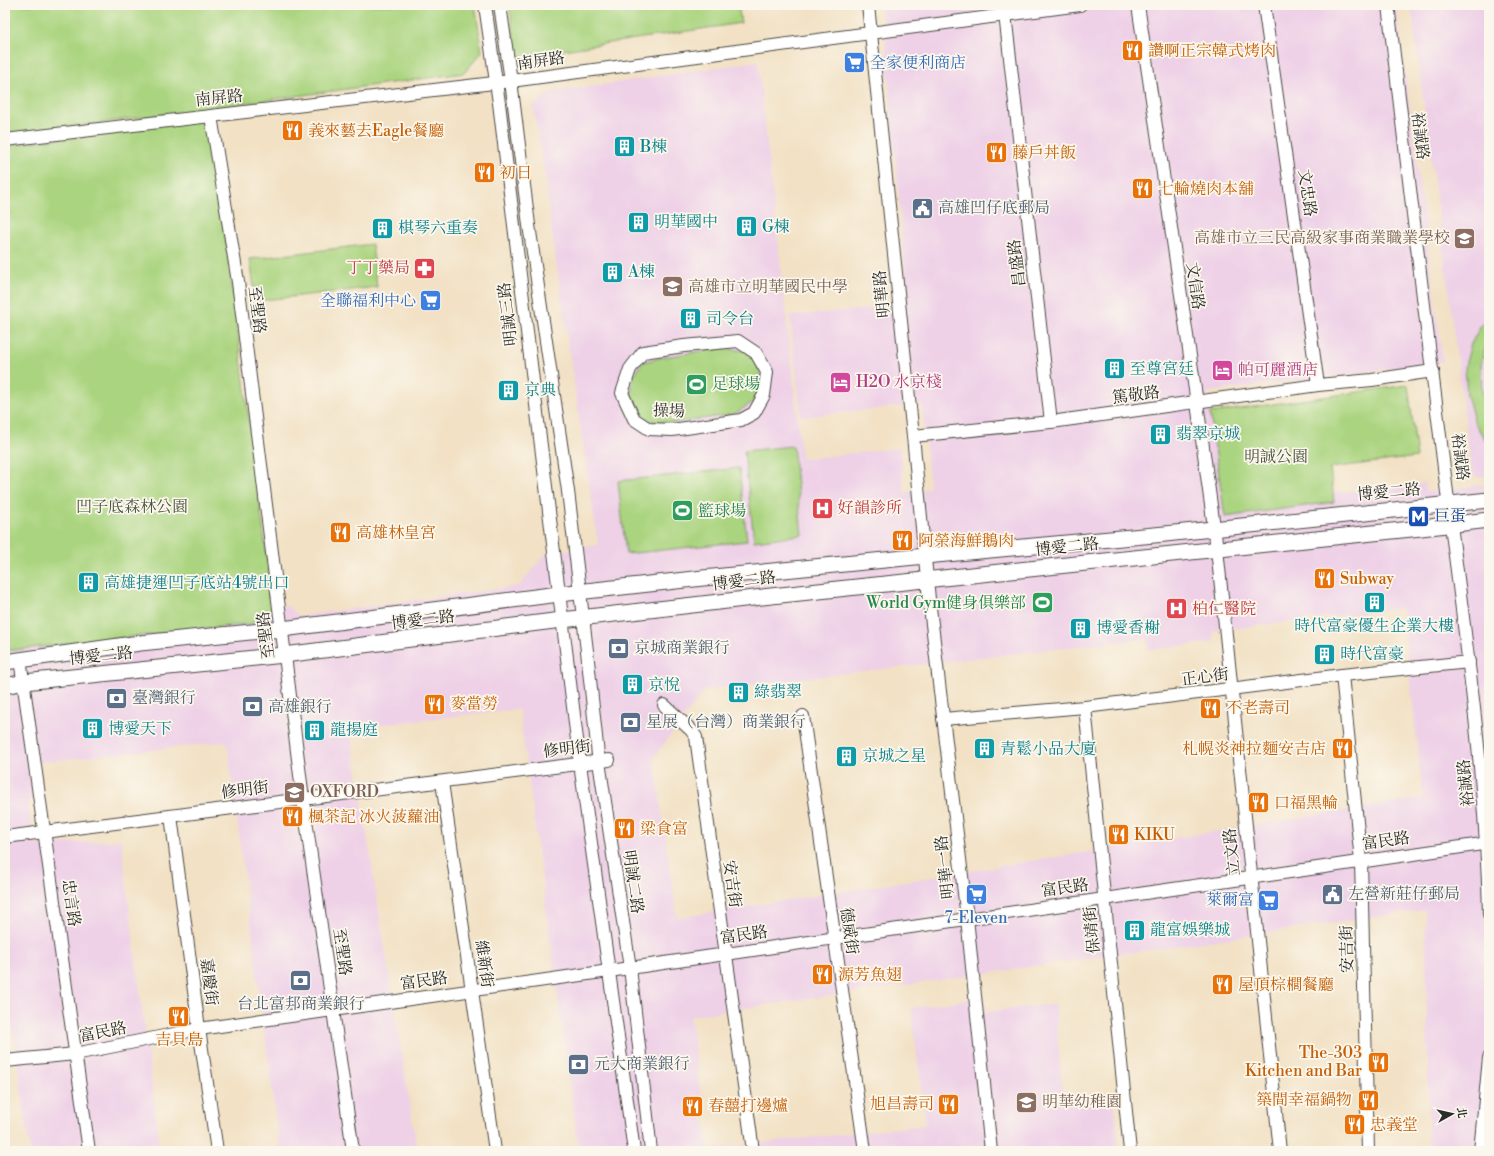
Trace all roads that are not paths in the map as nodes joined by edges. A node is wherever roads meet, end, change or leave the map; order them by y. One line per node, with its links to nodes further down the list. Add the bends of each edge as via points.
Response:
1 (868, 5): 9 (street, 明華路)
2 (1080, 5): 8 (street, 南屏路)
3 (1138, 5): 17 (street, 文信路)
4 (1264, 5): 16 (street, 文忠路)
5 (1388, 5): 14 (street, 裕誠路)
6 (501, 9): 7 (street); 10 (street, 明誠三路)
7 (485, 10): 11 (street, 明誠三路)
8 (1004, 10): 9 (street, 南屏路); 18 (street, 昌盛路)
9 (871, 33): 10 (street, 南屏路); 19 (street, 明華路)
10 (511, 81): 11 (street, 南屏路); 28 (street, 明誠三路)
11 (496, 83): 12 (street, 南屏路); 29 (street, 明誠三路)
12 (211, 116): 13 (street, 南屏路); 32 (street, 至聖路, via 238,282)
13 (5, 140)
14 (1433, 371): 16 (street, 篤敬路); 21 (street, 裕誠路)
15 (767, 372): 15 (street, 操場, via 756,353 738,341 684,346 643,352 630,369 622,393 634,419 649,429 672,430 704,426 741,420 754,413 764,395)
16 (1318, 385): 17 (street, 篤敬路)
17 (1196, 403): 18 (street, 篤敬路); 24 (street, 文信路)
18 (1051, 422): 19 (street, 篤敬路)
19 (913, 436): 26 (street, 明華路)
20 (1489, 500): 21 (main road, 博愛二路)
21 (1449, 504): 23 (street, 裕誠路); 24 (main road, 博愛二路)
22 (1489, 520): 23 (main road, 博愛二路)
23 (1451, 524): 25 (main road, 博愛二路); 36 (street, 裕誠路)
24 (1214, 528): 25 (street, 文信路); 26 (main road, 博愛二路)
25 (1217, 549): 27 (main road, 博愛二路); 40 (street, 立文路)
26 (925, 556): 27 (street, 明華路); 28 (main road, 博愛二路)
27 (928, 580): 30 (main road, 博愛二路); 44 (street, 明華一路)
28 (580, 592): 29 (main road, 博愛二路); 30 (street, 明誠三路)
29 (559, 594): 31 (street, 明誠三路); 32 (main road, 博愛二路)
30 (583, 618): 31 (main road, 博愛二路); 45 (street, 明誠二路)
31 (562, 620): 33 (main road, 博愛二路); 46 (street)
32 (282, 629): 33 (street, 至聖路); 34 (main road, 博愛二路, via 140,643)
33 (284, 655): 38 (main road, 博愛二路); 48 (street, 至聖路)
34 (20, 659): 35 (main road, 博愛二路); 38 (street, 忠言路)
35 (5, 662)
36 (1469, 662): 37 (street, 正心街); 52 (street, 裕誠路)
37 (1342, 675): 40 (street, 正心街); 53 (street, 安吉街)
38 (24, 682): 39 (main road, 博愛二路); 50 (street, 忠言路)
39 (5, 686)
40 (1232, 690): 42 (street, 正心街); 54 (street, 立文路)
41 (664, 705): 59 (street, 安吉街, via 696,736)
42 (1085, 707): 44 (street, 正心街); 55 (street, 保靖街)
43 (803, 716): 58 (street, 德威街)
44 (943, 719): 57 (street, 明華一路)
45 (604, 761): 46 (street, 修明街); 60 (street, 明誠二路)
46 (580, 764): 47 (street, 修明街); 61 (street)
47 (442, 782): 48 (street, 修明街); 62 (street, 維新街)
48 (303, 799): 49 (street, 修明街); 63 (street, 至聖路)
49 (171, 816): 50 (street, 修明街); 64 (street, 嘉慶街)
50 (45, 832): 51 (street, 修明街); 65 (street, 忠言路)
51 (5, 837)
52 (1488, 843): 53 (street, 富民路); 56 (street, 裕誠路)
53 (1360, 861): 54 (street, 富民路); 79 (street, 安吉街)
54 (1250, 877): 55 (street, 富民路); 78 (street, 立文路)
55 (1105, 898): 57 (street, 富民路); 77 (street, 保靖街)
56 (1489, 914)
57 (967, 918): 58 (street, 富民路); 76 (street, 明華一路)
58 (834, 938): 59 (street, 富民路); 75 (street, 德威街)
59 (725, 954): 60 (street, 富民路); 74 (street, 安吉街)
60 (630, 968): 61 (street, 富民路); 73 (street, 明誠二路)
61 (609, 971): 62 (street, 富民路); 72 (street)
62 (472, 990): 63 (street, 富民路); 71 (street, 維新街)
63 (334, 1010): 64 (street, 富民路); 70 (street, 至聖路)
64 (199, 1029): 65 (street, 富民路); 69 (street, 嘉慶街)
65 (75, 1054): 67 (street, 富民路); 68 (street, 忠言路)
66 (1489, 1058): 80 (street)
67 (5, 1061)
68 (90, 1151)
69 (217, 1151)
70 (353, 1151)
71 (495, 1151)
72 (634, 1151)
73 (651, 1151)
74 (753, 1151)
75 (865, 1151)
76 (991, 1151)
77 (1130, 1151)
78 (1280, 1151)
79 (1368, 1151)
80 (1480, 1151)

